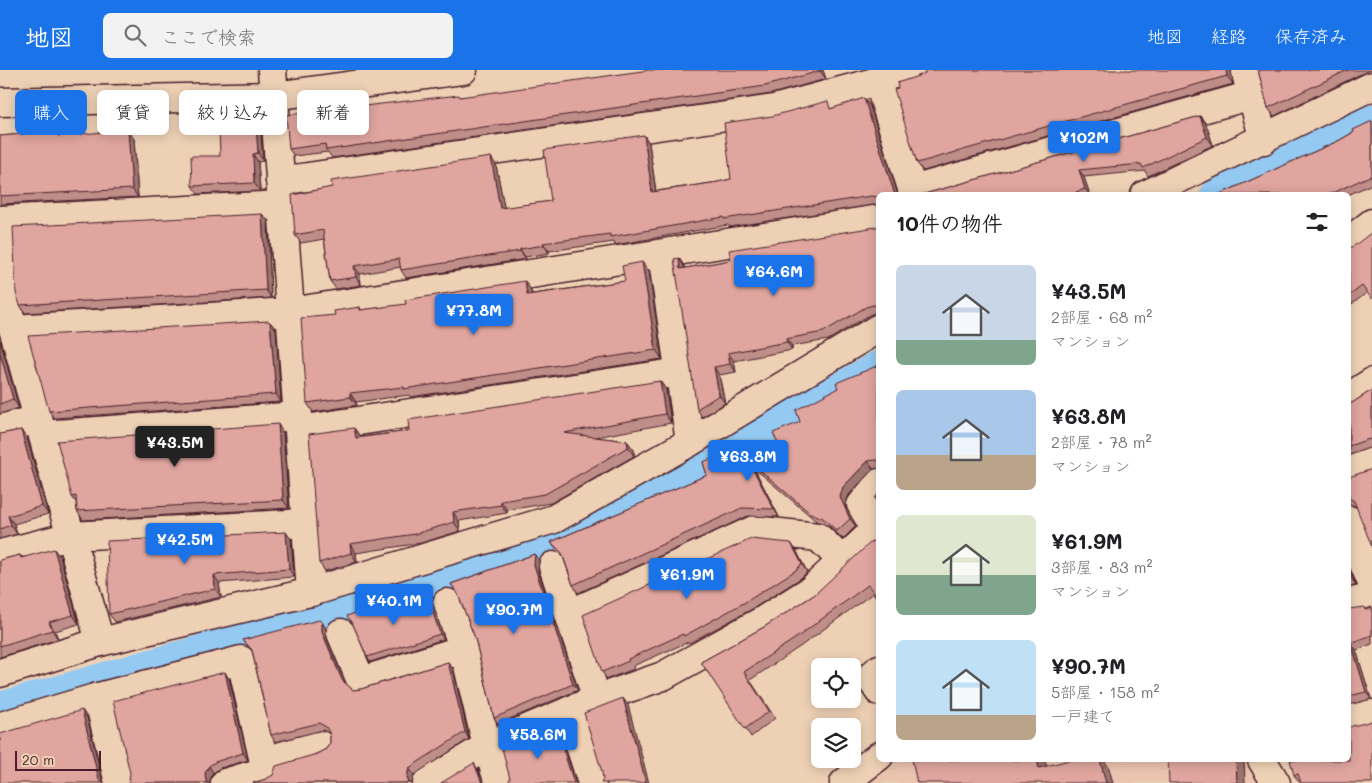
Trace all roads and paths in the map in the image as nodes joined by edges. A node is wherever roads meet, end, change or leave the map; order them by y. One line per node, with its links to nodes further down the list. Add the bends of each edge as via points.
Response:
1 (463, 70): 5 (street)
2 (919, 70): 3 (street)
3 (878, 80): 9 (street); 12 (street, via 774,109)
4 (1248, 82): 8 (street); 10 (street)
5 (273, 83): 7 (street); 12 (street)
6 (1372, 86): 8 (street)
7 (0, 102)
8 (1264, 140): 11 (street)
9 (913, 192)
10 (916, 192)
11 (1151, 192)
12 (281, 193): 14 (street); 19 (street)
13 (876, 219): 17 (street)
14 (1, 220): 18 (street)
15 (1372, 223): 16 (street)
16 (1351, 239)
17 (662, 255): 19 (street); 22 (street)
18 (3, 304): 20 (street)
19 (290, 312): 20 (street); 25 (street)
20 (13, 329): 26 (street)
21 (876, 330): 28 (street)
22 (680, 372): 25 (street); 28 (street)
23 (1372, 382): 24 (street)
24 (1351, 396)
25 (298, 423): 26 (street); 32 (street)
26 (40, 427): 27 (street); 36 (street)
27 (0, 429)
28 (690, 442): 41 (street, via 554,519)
29 (1372, 462): 30 (street)
30 (1351, 470)
31 (876, 487): 34 (street, via 861,505)
32 (306, 523): 36 (street); 41 (street)
33 (1351, 527): 40 (street)
34 (876, 530)
35 (876, 533): 38 (street)
36 (71, 536): 37 (street); 47 (street)
37 (0, 554)
38 (842, 561): 45 (street, via 818,537 754,530); 53 (street, via 811,590 762,621 663,676)
39 (553, 566): 45 (street)
40 (1372, 583)
41 (311, 592): 47 (street)
42 (1372, 597): 43 (street)
43 (1351, 602)
44 (447, 603): 48 (street)
45 (569, 614): 53 (street)
46 (341, 633): 48 (street, via 361,681)
47 (100, 642): 50 (street)
48 (464, 649): 59 (street)
49 (876, 672): 51 (street, via 870,677)
50 (0, 673)
51 (876, 686)
52 (98, 697): 57 (street); 61 (street, via 241,660); 63 (street)
53 (597, 699): 54 (street)
54 (569, 711): 59 (street); 67 (street)
55 (1372, 714): 56 (street)
56 (1351, 719)
57 (1, 726)
58 (320, 745): 61 (street)
59 (487, 746): 65 (street); 66 (street)
60 (876, 758): 68 (street)
61 (264, 761): 64 (street, via 266,771)
62 (1263, 762): 69 (street)
63 (120, 783)
64 (225, 783)
65 (426, 783)
66 (499, 783)
67 (592, 783)
68 (844, 783)
69 (1276, 783)

